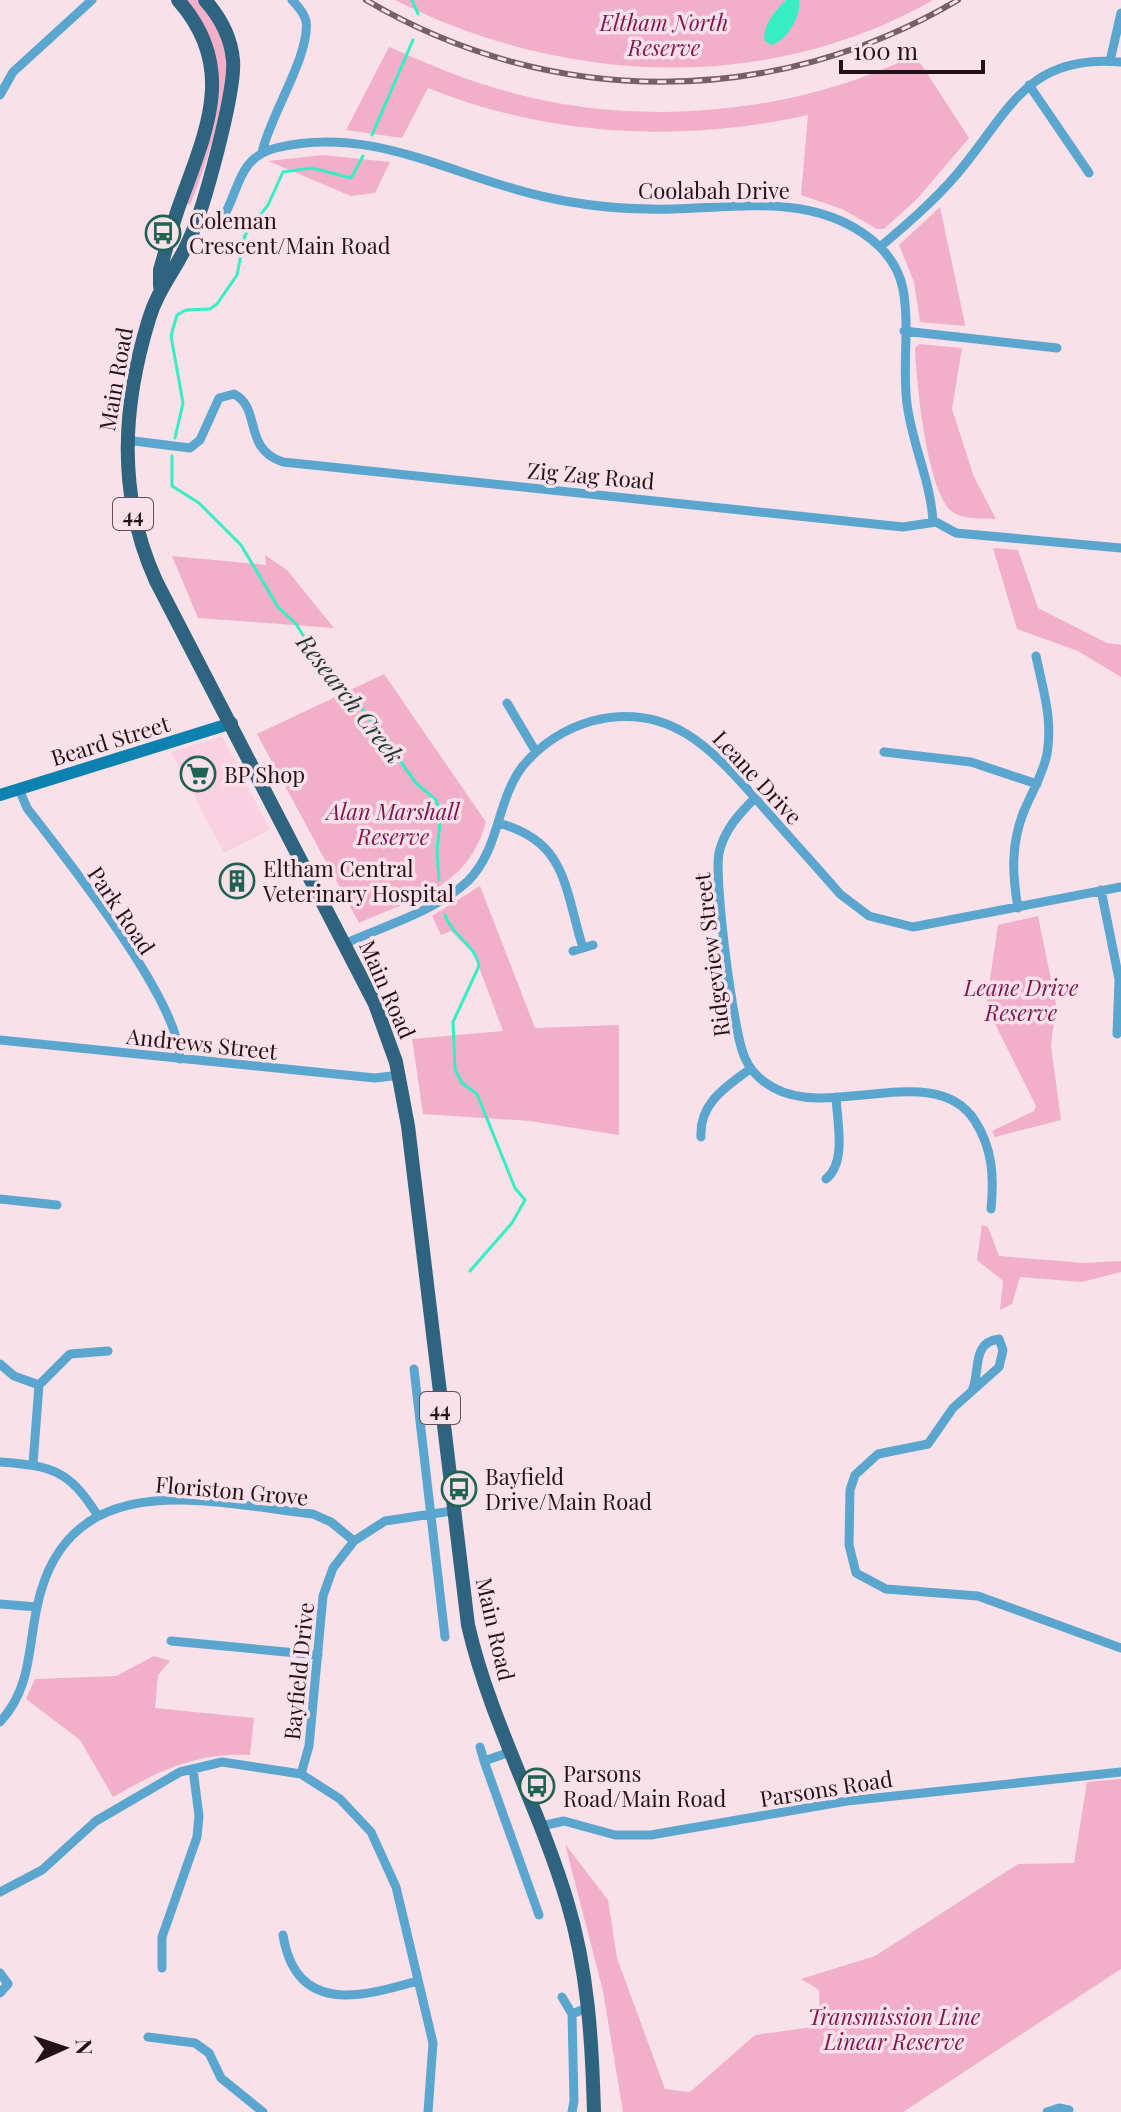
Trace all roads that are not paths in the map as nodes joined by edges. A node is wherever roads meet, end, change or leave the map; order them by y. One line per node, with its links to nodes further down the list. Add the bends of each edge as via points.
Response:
1 (92, 0): 8 (street)
2 (178, 0): 13 (main road, Main Road / 44, via 201,34 213,87 206,132)
3 (205, 0): 14 (main road, Main Road / 44, via 227,34 233,76)
4 (292, 0): 11 (street, via 306,27)
5 (1121, 13): 6 (street)
6 (1110, 61): 7 (street); 9 (street, via 1068,67)
7 (1121, 62)
8 (2, 83): 10 (street)
9 (1029, 85): 12 (street); 15 (street, via 955,176)
10 (0, 95)
11 (262, 153): 14 (street, via 242,172 221,221); 15 (street, Coolabah Drive, via 307,144 373,146 537,196 620,207 783,205 838,221)
12 (1089, 173)
13 (176, 215): 14 (main road); 16 (main road, Main Road / 44)
14 (197, 220): 16 (main road, Main Road / 44, via 181,257)
15 (880, 247): 17 (street, Coolabah Drive, via 901,284)
16 (160, 286): 19 (main road, Main Road / 44, via 135,371)
17 (904, 331): 18 (street); 20 (street, Coolabah Drive, via 909,418)
18 (1057, 348)
19 (126, 440): 20 (street, Zig Zag Road, via 181,449 194,446 219,398 234,394 243,401 260,448 283,462 903,527); 24 (main road, Main Road / 44, via 131,502 144,551)
20 (933, 522): 21 (street, Zig Zag Road, via 956,533)
21 (1121, 548)
22 (1036, 656): 27 (street, via 1050,726)
23 (507, 703): 25 (street)
24 (232, 723): 28 (street, Beard Street); 35 (main road, Main Road / 44)
25 (536, 752): 30 (street, Leane Drive, via 587,723 619,717 651,720 700,740); 31 (street, Leane Drive, via 511,785)
26 (884, 752): 27 (street, via 981,764)
27 (1037, 784): 34 (street, via 1014,847)
28 (19, 789): 29 (street, Beard Street); 39 (street, Park Road, via 27,808 110,917 175,1029)
29 (1, 791)
30 (755, 798): 34 (street, Leane Drive, via 840,894 878,920 922,927); 40 (street, Ridgeview Street, via 727,831 718,864 737,1030)
31 (498, 823): 35 (street, Leane Drive, via 486,856 462,886); 36 (street, via 532,834 550,851)
32 (1121, 887): 33 (street, Leane Drive)
33 (1101, 890): 34 (street, Leane Drive); 37 (street, via 1119,979)
34 (1018, 908)
35 (344, 944): 41 (main road, Main Road / 44, via 382,1021)
36 (583, 948)
37 (1116, 1034)
38 (0, 1040): 39 (street, Andrews Street)
39 (180, 1059): 41 (street, Andrews Street, via 375,1078)
40 (750, 1069): 42 (street, via 785,1093); 43 (street, via 711,1102)
41 (400, 1075): 55 (main road, Main Road / 44)
42 (836, 1097): 44 (street, via 838,1156); 47 (street, via 927,1093 959,1102 975,1120 989,1151)
43 (701, 1137)
44 (826, 1179)
45 (0, 1199): 46 (street)
46 (57, 1205)
47 (991, 1209)
48 (108, 1351): 51 (street, via 70,1354)
49 (0, 1364): 51 (street)
50 (414, 1369): 56 (street, Main Road)
51 (39, 1385): 54 (street)
52 (973, 1388): 52 (street, via 979,1353 999,1339 1001,1364); 63 (street, via 928,1444 878,1454 859,1470 850,1490 850,1558 856,1573 886,1589 978,1596)
53 (0, 1462): 54 (street)
54 (33, 1464): 57 (street, via 58,1470 80,1487)
55 (452, 1511): 56 (street, Bayfield Drive); 67 (main road, Main Road / 44, via 470,1637)
56 (431, 1513): 58 (street, Bayfield Drive, via 385,1521); 61 (street, Main Road)
57 (98, 1516): 58 (street, Floriston Grove, via 134,1502 182,1499 313,1514); 60 (street, Floriston Grove, via 64,1545)
58 (354, 1541): 64 (street, Bayfield Drive, via 333,1568 323,1596)
59 (0, 1604): 60 (street)
60 (37, 1607): 65 (street, Floriston Grove, via 31,1659 20,1692)
61 (445, 1637)
62 (171, 1641): 64 (street)
63 (1121, 1648)
64 (318, 1655): 71 (street, Bayfield Drive)
65 (0, 1722)
66 (480, 1747): 68 (street)
67 (510, 1752): 68 (street); 72 (main road, Main Road / 44)
68 (484, 1761): 74 (street)
69 (193, 1769): 71 (street, via 222,1762); 73 (street, via 159,1782 96,1821 42,1870); 76 (street, via 197,1837 162,1937)
70 (1121, 1772): 72 (street, Parsons Road, via 847,1801 651,1835 615,1835 564,1821)
71 (301, 1774): 78 (street, via 340,1799 371,1832 396,1887)
72 (541, 1826): 81 (main road, Main Road / 44, via 568,1903)
73 (0, 1892)
74 (539, 1915)
75 (283, 1935): 78 (street, via 287,1961 314,1988 360,1996)
76 (162, 1968)
77 (0, 1973): 79 (street, via 8,1984)
78 (417, 1981): 86 (street, via 433,2043)
79 (0, 1993)
80 (562, 1997): 82 (street)
81 (589, 2007): 82 (street); 88 (main road, Main Road / 44)
82 (572, 2014): 87 (street)
83 (148, 2037): 85 (street, via 195,2043 209,2053 221,2078)
84 (1069, 2110): 89 (street)
85 (263, 2112)
86 (428, 2112)
87 (572, 2112)
88 (594, 2112)
89 (1047, 2112)

